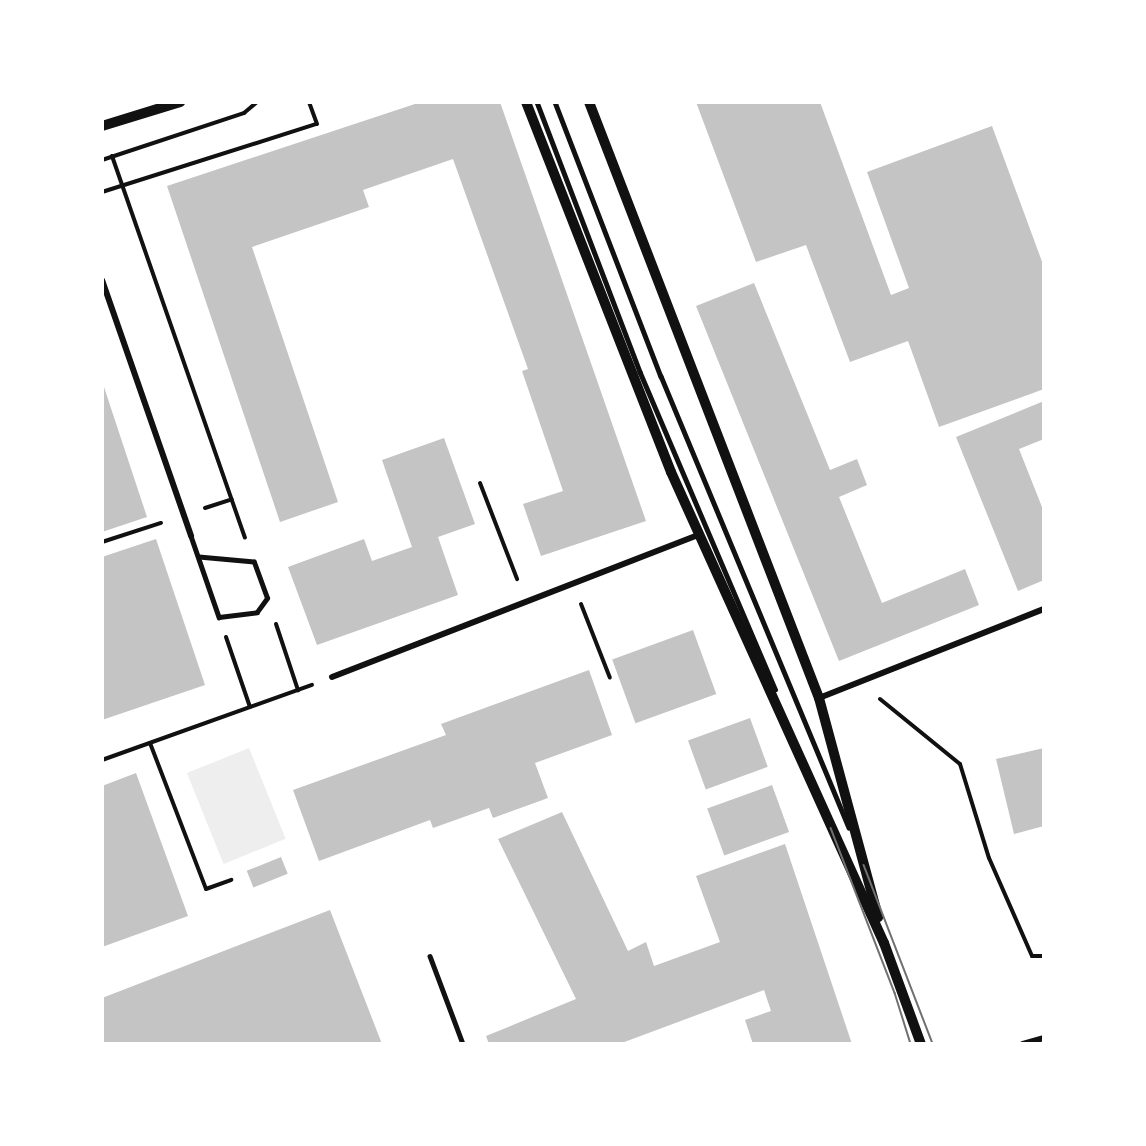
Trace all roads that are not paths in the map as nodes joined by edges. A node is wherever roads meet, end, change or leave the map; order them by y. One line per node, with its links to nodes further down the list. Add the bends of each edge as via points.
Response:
1 (180, 102): 6 (street)
2 (526, 102): 8 (street, via 632,378)
3 (537, 102): 14 (lane, via 640,372)
4 (555, 102): 15 (lane, via 645,336)
5 (589, 102): 13 (street)
6 (102, 126)
7 (102, 279): 9 (street)
8 (699, 535): 12 (street); 14 (street)
9 (191, 536): 10 (lane)
10 (199, 557): 10 (lane, via 254,562 267,598 257,612 219,617)
11 (1044, 609): 13 (street)
12 (332, 677)
13 (819, 698): 15 (street)
14 (831, 828): 16 (street)
15 (864, 866): 16 (street)
16 (884, 943): 20 (street)
17 (430, 956): 19 (lane)
18 (1044, 1038): 21 (street)
19 (463, 1044)
20 (921, 1044)
21 (1023, 1044)

